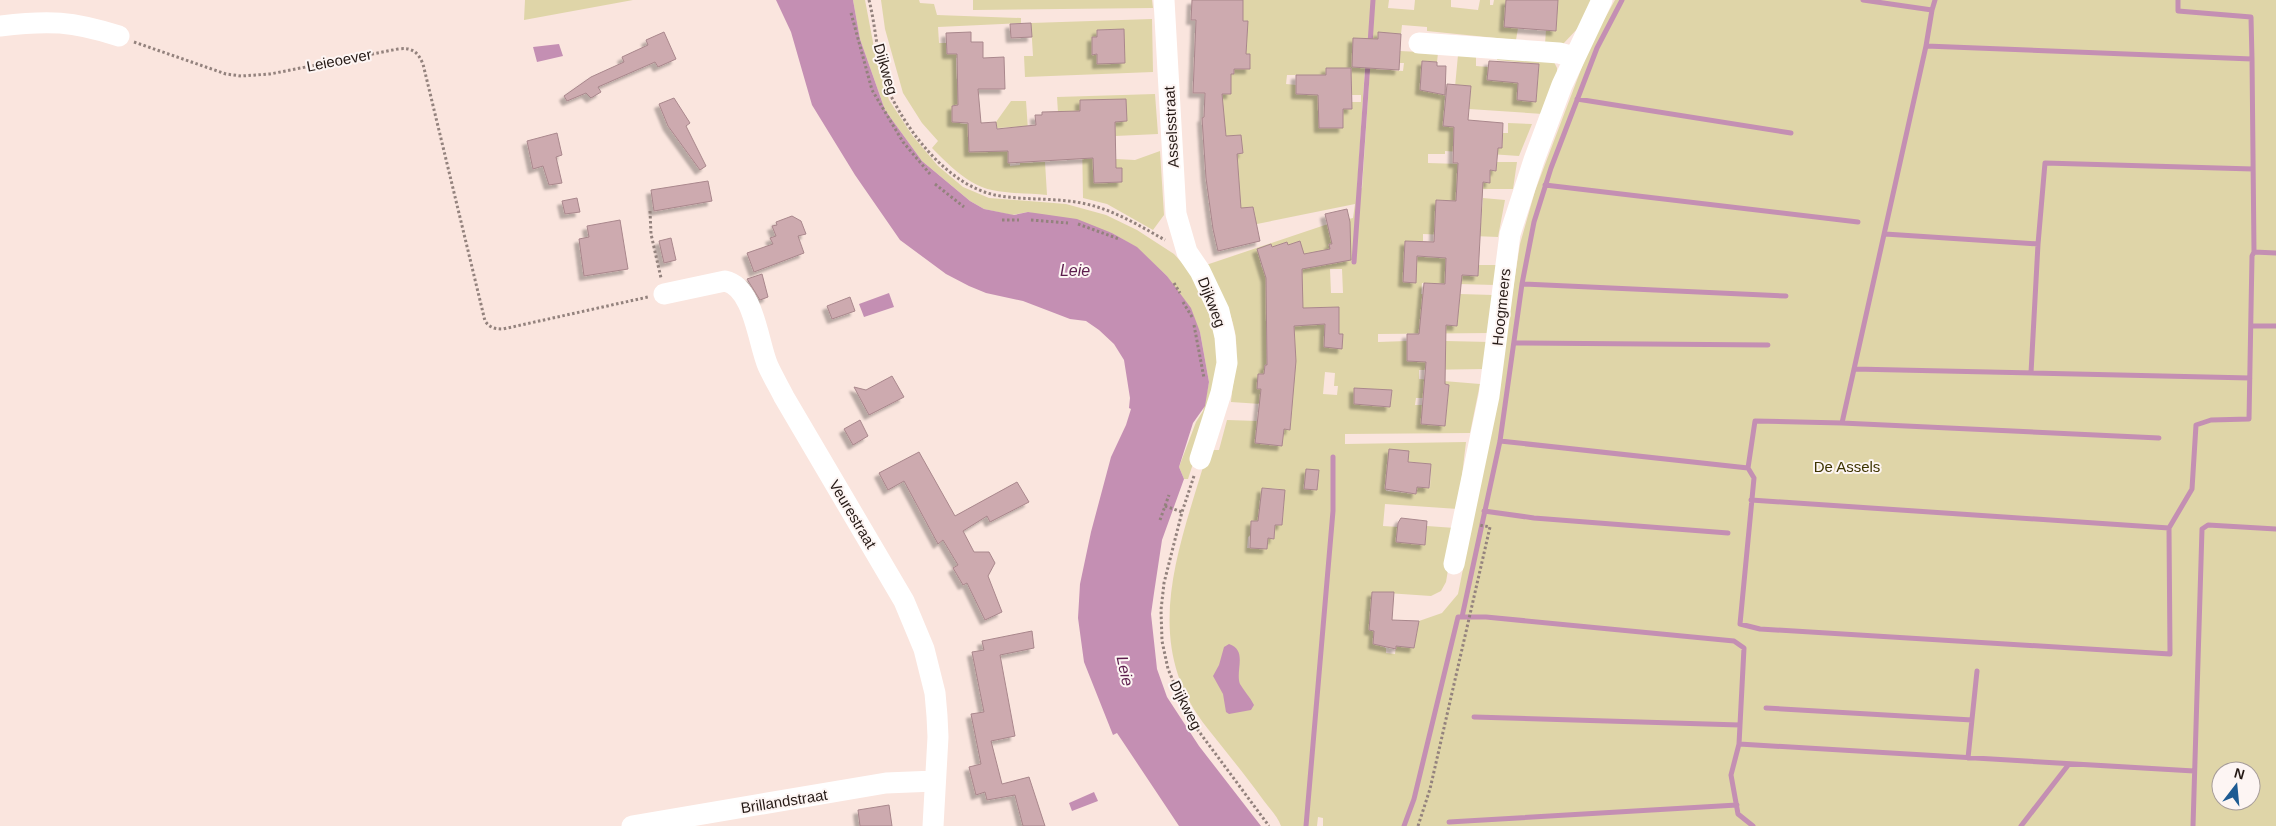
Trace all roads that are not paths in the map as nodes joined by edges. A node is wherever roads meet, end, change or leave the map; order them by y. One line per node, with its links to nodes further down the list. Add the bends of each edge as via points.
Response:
1 (1164, 0): 7 (street, Asselsstraat, via 1176,214)
2 (1602, 0): 6 (street, Hoogmeers)
3 (0, 26): 4 (street, via 61,22 80,24)
4 (119, 36)
5 (1419, 43): 6 (street, via 1559,53)
6 (1574, 57): 10 (street, Hoogmeers, via 1534,160 1510,234 1489,396)
7 (1187, 252): 9 (street, Dijkweg, via 1200,271 1218,311 1225,336 1227,363)
8 (664, 294): 11 (street, Veurestraat, via 725,282 740,289 768,366 904,601 918,633 935,693)
9 (1200, 459)
10 (1454, 564)
11 (936, 781): 12 (street, Brillandstraat, via 886,783); 13 (street, Veurestraat)
12 (632, 826)
13 (933, 826)

